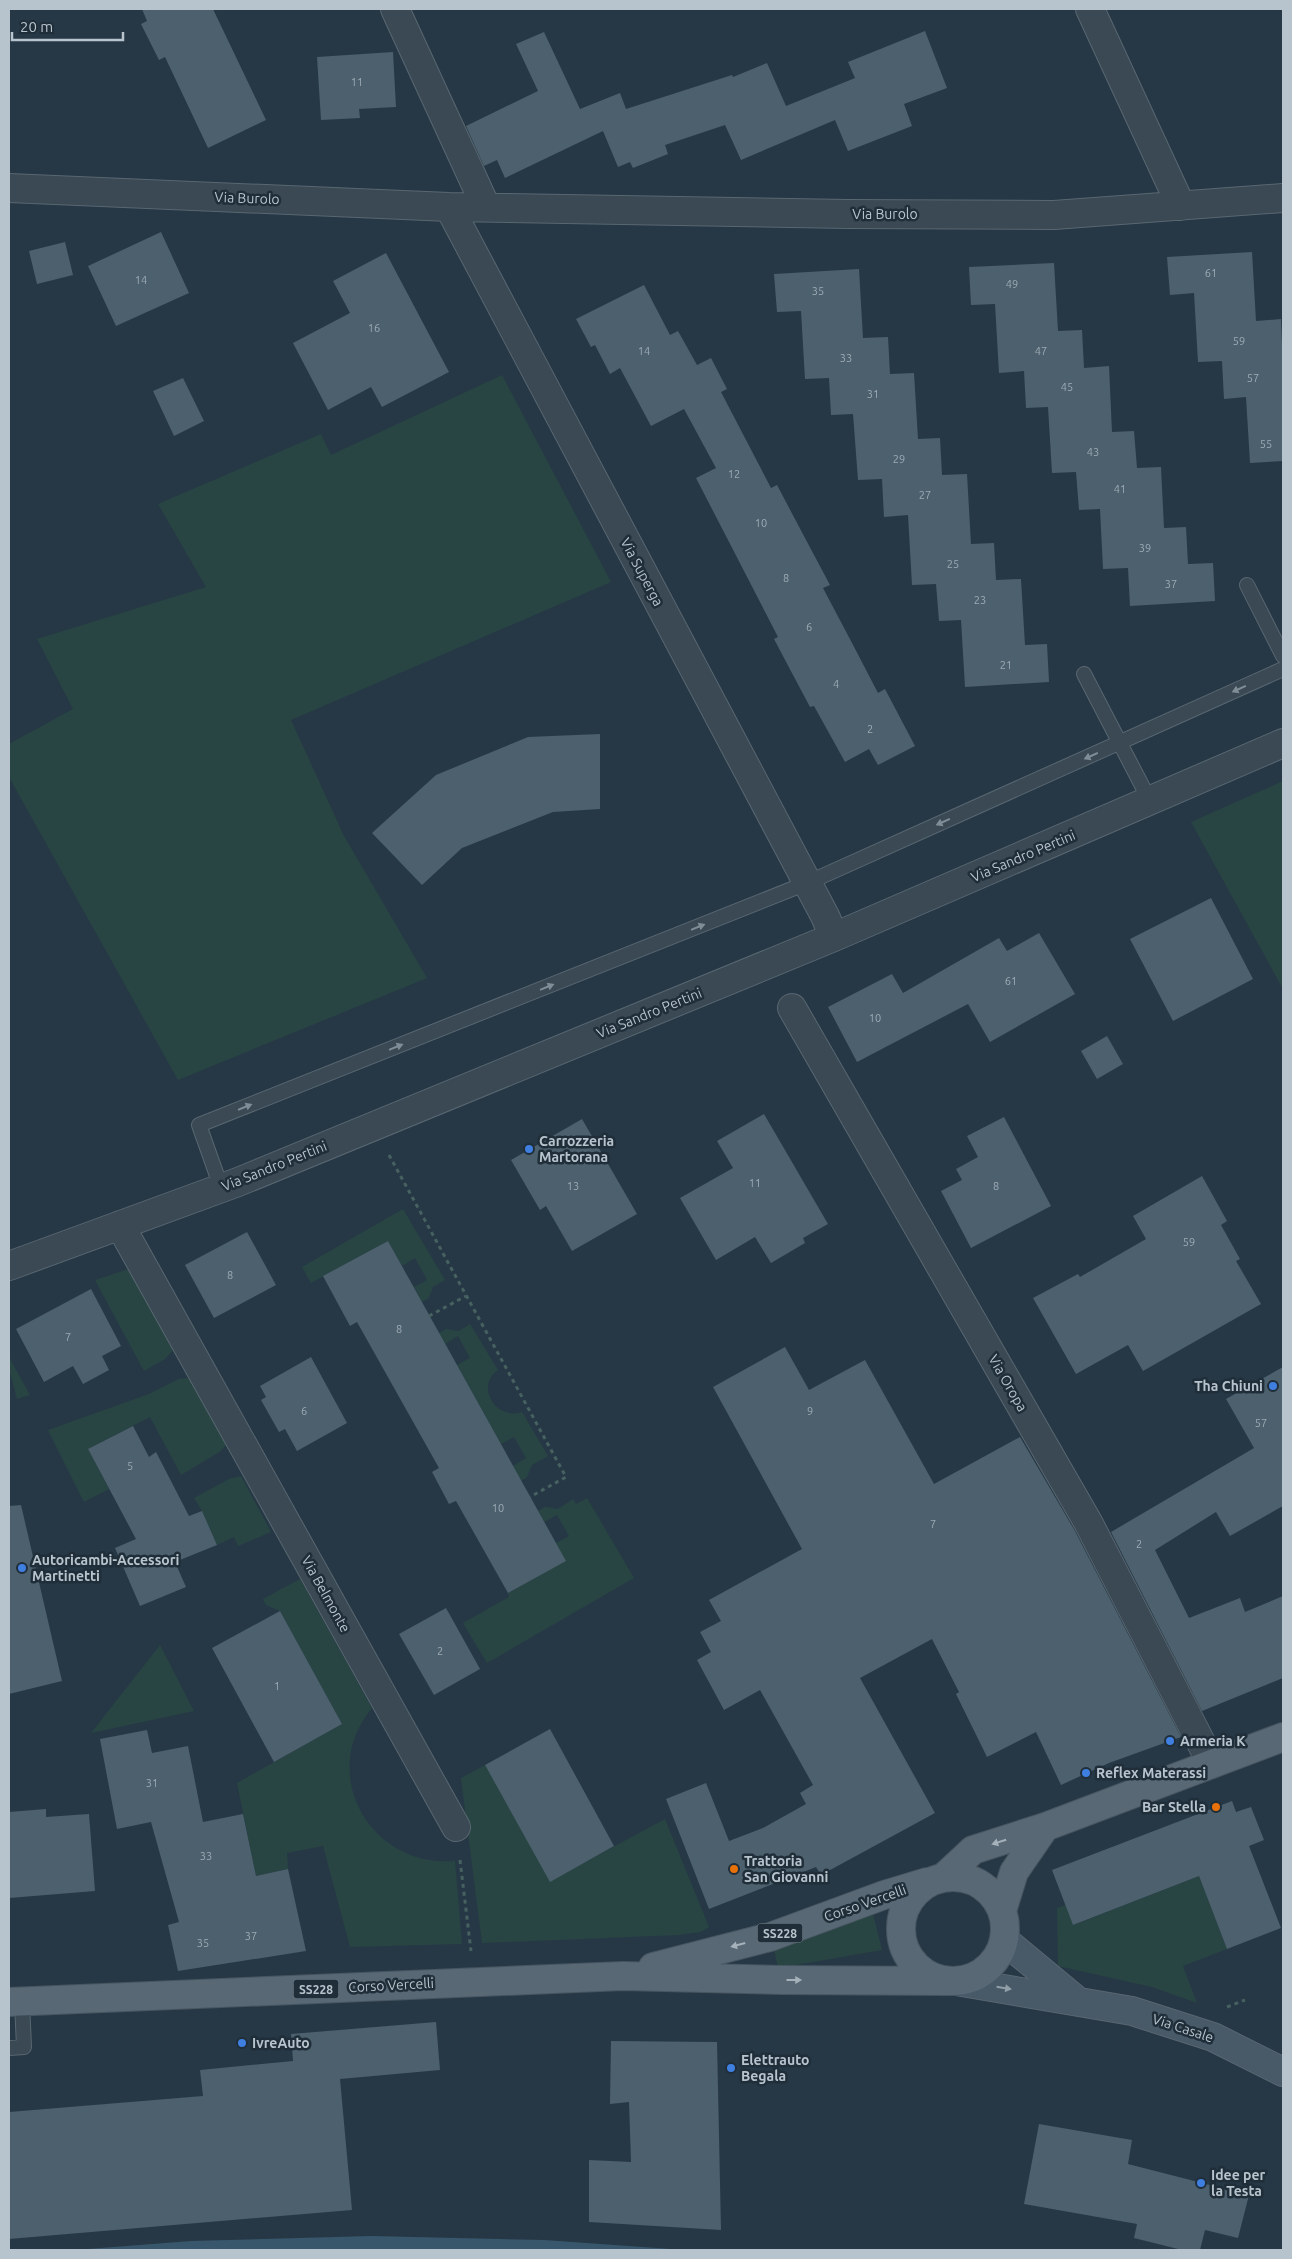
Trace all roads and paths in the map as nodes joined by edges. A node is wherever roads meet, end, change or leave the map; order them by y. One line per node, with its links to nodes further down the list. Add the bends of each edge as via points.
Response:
1 (395, 9): 7 (street)
2 (1090, 9): 5 (street)
3 (9, 188): 6 (street, Via Burolo)
4 (1283, 198): 5 (street, Via Burolo)
5 (1181, 206): 7 (street, Via Burolo, via 1054,215)
6 (448, 207): 7 (street, Via Burolo); 15 (street, Via Superga)
7 (486, 208)
8 (1247, 585): 9 (lane)
9 (1283, 656)
10 (1283, 669): 12 (lane, one-way to 12)
11 (1084, 674): 12 (lane)
12 (1119, 743): 14 (lane); 15 (lane, one-way to 15)
13 (1283, 743): 14 (street, Via Sandro Pertini)
14 (1150, 801): 16 (street, Via Sandro Pertini)
15 (807, 883): 16 (street, Via Superga); 19 (lane, one-way to 15, via 199,1125)
16 (834, 937): 18 (street, Via Sandro Pertini)
17 (792, 1008): 26 (street, Via Oropa, via 1089,1524)
18 (373, 1126): 19 (street, Via Sandro Pertini); 22 (path)
19 (221, 1187): 20 (street, Via Sandro Pertini)
20 (120, 1225): 21 (street, Via Sandro Pertini); 27 (street, Via Belmonte)
21 (9, 1266)
22 (466, 1296): 23 (path); 24 (path, via 566,1477)
23 (429, 1316)
24 (530, 1497)
25 (1283, 1737): 26 (main road, Corso Vercelli / SS228)
26 (1212, 1764): 28 (main road, Corso Vercelli / SS228)
27 (456, 1827): 34 (path)
28 (1045, 1827): 29 (main road, Corso Vercelli / SS228, one-way to 29, via 973,1850); 30 (main road, via 1014,1872)
29 (939, 1879): 30 (main road, via 963,1877 981,1885 996,1899); 32 (main road, Corso Vercelli / SS228, one-way to 32, via 884,1895 770,1937); 33 (main road, via 918,1890 908,1902 901,1936 908,1954 920,1969 933,1977)
30 (1002, 1911): 31 (main road)
31 (1004, 1940): 33 (main road, via 997,1957 988,1967 974,1976); 35 (main road, Via Casale)
32 (623, 1976): 33 (main road, Corso Vercelli / SS228, one-way to 33); 34 (main road, Corso Vercelli / SS228)
33 (952, 1980): 35 (main road, Via Casale, one-way to 35)
34 (475, 1982): 36 (main road, Corso Vercelli / SS228)
35 (1076, 2000): 38 (main road, Via Casale, via 1132,2012 1213,2037)
36 (15, 2002): 37 (lane, via 24,2047)
37 (9, 2048)
38 (1283, 2072)

